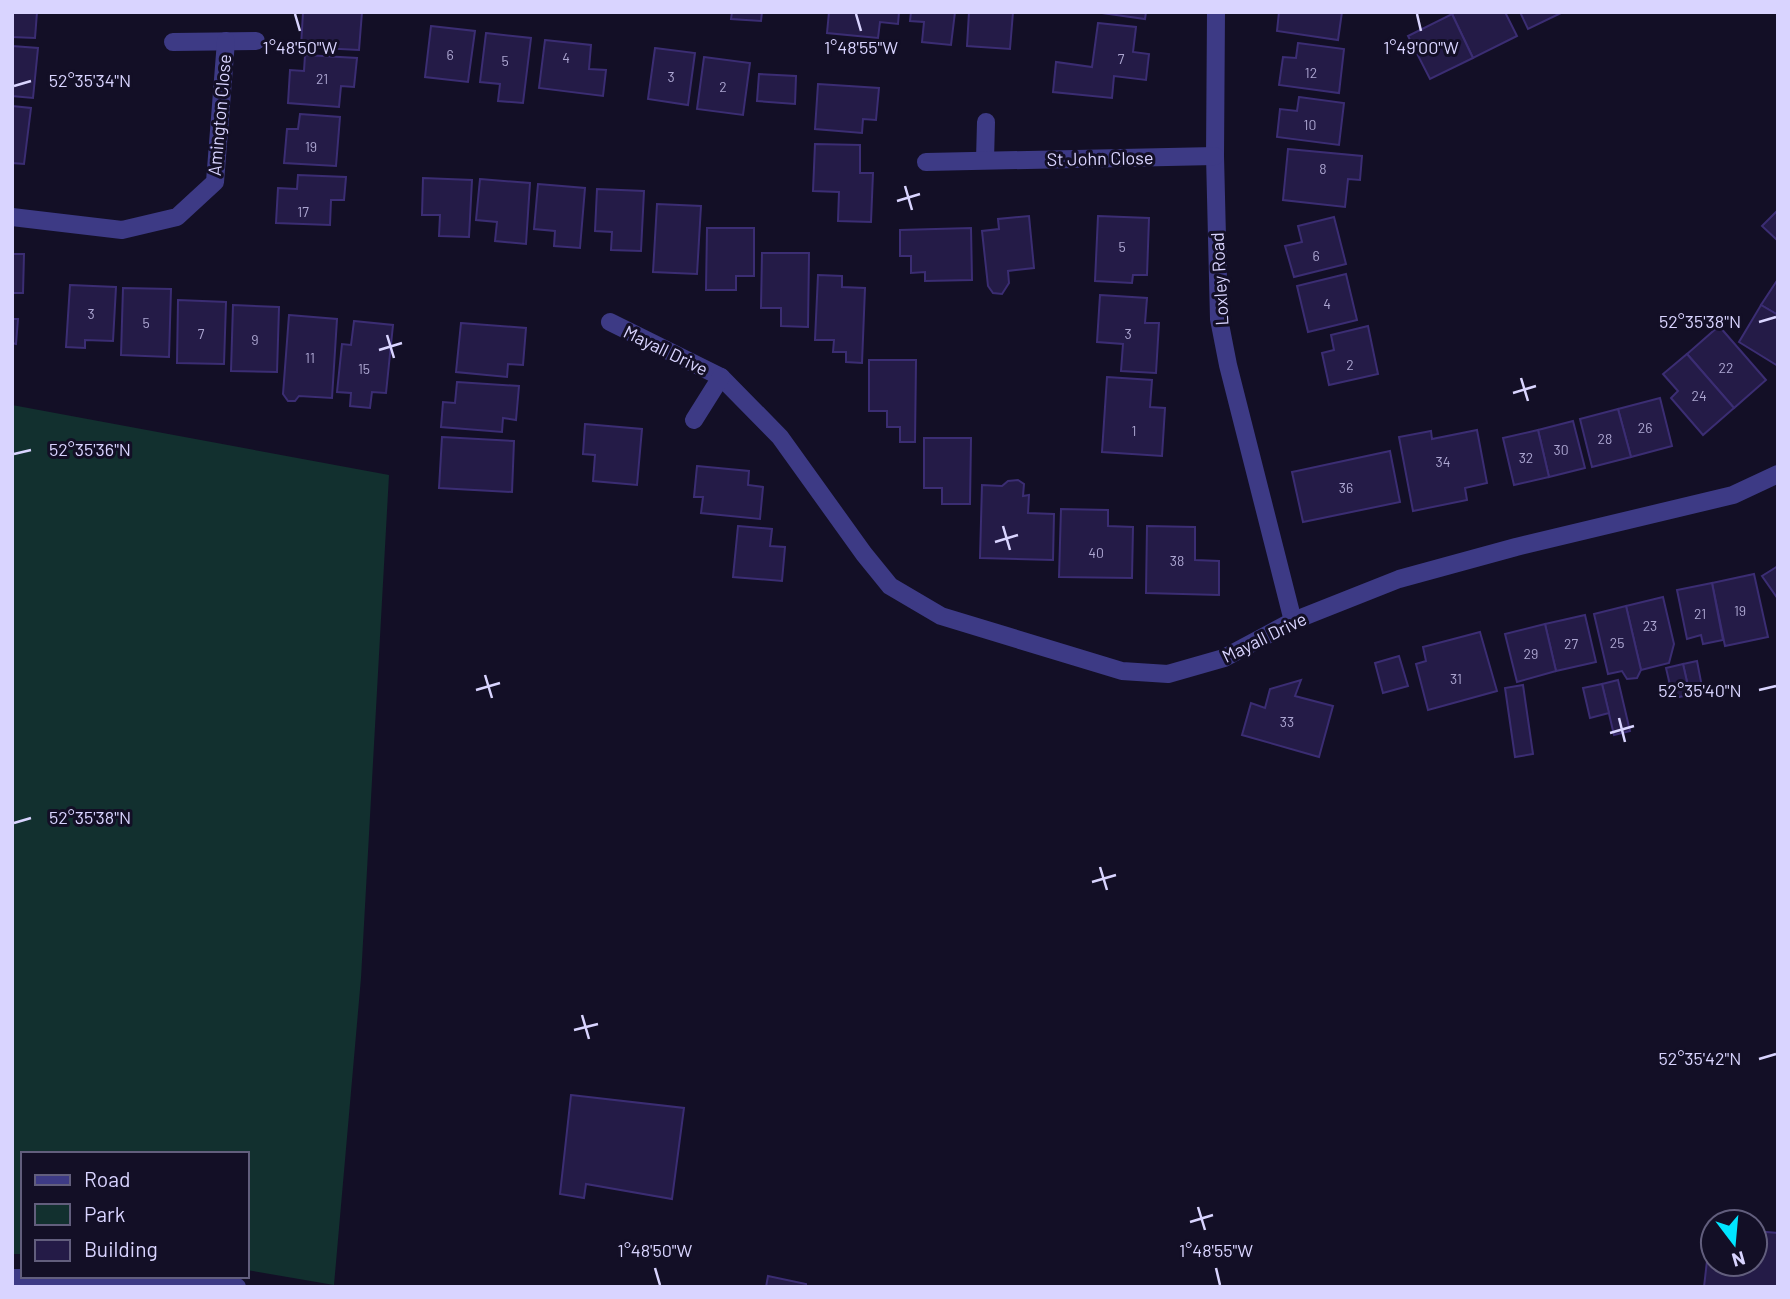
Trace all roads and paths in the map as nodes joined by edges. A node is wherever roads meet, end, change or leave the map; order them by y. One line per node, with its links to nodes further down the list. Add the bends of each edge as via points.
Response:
1 (1216, 12): 6 (street, Loxley Road)
2 (226, 41): 3 (street, Amington Close); 4 (street, Amington Close); 9 (street, Amington Close, via 215,182 177,217 122,230)
3 (256, 41)
4 (173, 42)
5 (986, 122): 7 (street)
6 (1215, 156): 7 (street, St John Close); 14 (street, Loxley Road, via 1219,319)
7 (985, 160): 8 (street, St John Close)
8 (926, 162)
9 (12, 217)
10 (610, 322): 11 (street, Mayall Drive)
11 (722, 377): 12 (street, Mayall Drive); 14 (street, Mayall Drive, via 780,437 890,586 941,616 1122,671 1168,674 1224,658)
12 (694, 420)
13 (1778, 474): 14 (street, Mayall Drive, via 1733,495 1399,579)
14 (1293, 621)
15 (12, 1278): 16 (street, via 193,1278)
16 (237, 1287)

